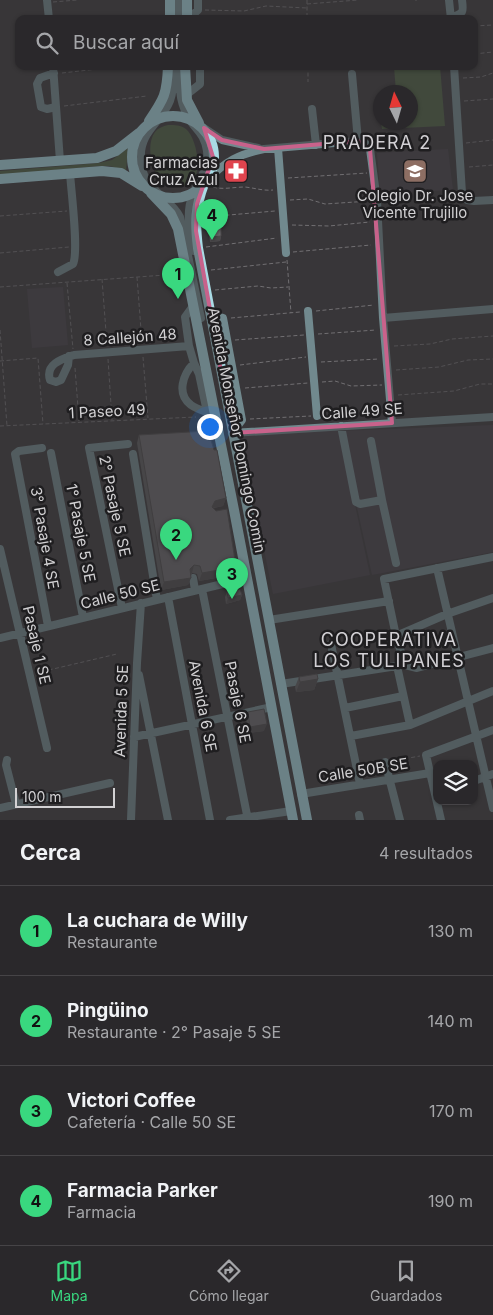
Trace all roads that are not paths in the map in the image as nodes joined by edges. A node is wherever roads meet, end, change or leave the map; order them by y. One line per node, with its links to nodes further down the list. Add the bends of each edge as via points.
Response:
1 (170, 0): 10 (main road)
2 (176, 0): 11 (street)
3 (182, 0): 12 (street)
4 (188, 0): 13 (main road)
5 (198, 0): 14 (street, via 198,10)
6 (449, 0): 15 (street)
7 (462, 0): 16 (street, via 463,11)
8 (48, 1): 9 (street)
9 (49, 15)
10 (170, 15)
11 (176, 15)
12 (182, 15)
13 (188, 15)
14 (192, 15)
15 (450, 15)
16 (459, 15)
17 (54, 70): 26 (street); 26 (street, via 40,78 38,84 42,107)
18 (168, 70): 31 (main road, via 165,97)
19 (174, 70): 28 (street, Avenida Monseñor Domingo Comin, via 172,94)
20 (180, 70): 29 (street, Avenida Monseñor Domingo Comin, via 180,94)
21 (185, 70): 25 (main road)
22 (200, 70): 25 (street, via 200,84)
23 (454, 70): 44 (street, via 462,193 467,200 474,202)
24 (352, 74): 32 (street)
25 (186, 94): 30 (main road, via 190,108)
26 (56, 107): 36 (street)
27 (312, 109): 33 (street)
28 (162, 116): 29 (main road); 31 (main road); 43 (street, Avenida Monseñor Domingo Comin, via 146,135 141,155 146,178)
29 (187, 116): 30 (main road); 42 (street, Avenida Monseñor Domingo Comin, via 201,134 207,153 205,171)
30 (202, 126): 35 (street, via 222,140); 40 (main road, Avenida Monseñor Domingo Comin, via 211,142 213,157)
31 (144, 128): 36 (main road, via 108,156); 41 (main road, via 135,146 134,163)
32 (358, 141): 33 (street); 51 (street, via 370,149 374,172)
33 (316, 145): 34 (street)
34 (278, 148): 35 (street); 45 (street)
35 (264, 149): 40 (street, via 229,161)
36 (60, 161): 37 (main road)
37 (0, 165)
38 (70, 173): 39 (main road); 41 (main road, via 117,171); 46 (street, via 76,246 74,262)
39 (0, 178)
40 (206, 182): 42 (main road); 50 (main road, Avenida Monseñor Domingo Comin, via 197,208 196,231)
41 (147, 190): 43 (main road); 47 (main road, Avenida Monseñor Domingo Comin, via 175,220)
42 (193, 193): 43 (main road); 127 (street, Avenida Monseñor Domingo Comin, via 189,207 190,228)
43 (165, 198): 121 (street, Avenida Monseñor Domingo Comin, via 176,210 184,229)
44 (493, 200)
45 (286, 253)
46 (58, 272)
47 (193, 306): 52 (street, Avenida Monseñor Domingo Comin, via 185,316); 55 (main road, Avenida Monseñor Domingo Comin)
48 (493, 309): 51 (street)
49 (308, 311): 56 (street)
50 (210, 315): 60 (main road, Avenida Monseñor Domingo Comin); 60 (street, Avenida Monseñor Domingo Comin, via 223,318 232,365 242,420)
51 (383, 318): 58 (street)
52 (189, 346): 53 (street, 8 Callejón 48); 54 (street, Avenida Monseñor Domingo Comin)
53 (71, 356)
54 (194, 363): 55 (street, Avenida Monseñor Domingo Comin); 55 (street, Avenida Monseñor Domingo Comin, via 184,375 183,391 187,401)
55 (211, 414): 72 (main road, Avenida Monseñor Domingo Comin)
56 (317, 416)
57 (493, 417): 58 (street, Calle 49 SE)
58 (392, 422): 59 (street, Calle 49 SE)
59 (340, 426): 60 (street, Calle 49 SE); 66 (street, via 356,502)
60 (232, 433): 82 (main road, Avenida Monseñor Domingo Comin)
61 (371, 441): 66 (street)
62 (128, 444): 79 (street, 2° Pasaje 5 SE, via 89,448)
63 (42, 448): 83 (street, 3° Pasaje 4 SE, via 15,454)
64 (51, 454): 81 (street, 1° Pasaje 5 SE)
65 (132, 454): 76 (street, 2° Pasaje 5 SE)
66 (382, 500): 69 (street)
67 (0, 549): 84 (street, Pasaje 1 SE)
68 (493, 557): 70 (street)
69 (396, 563)
70 (437, 568): 77 (street, via 384,578); 80 (street)
71 (193, 578): 73 (street, Pasaje 6 SE)
72 (247, 578): 73 (street, Calle 50 SE); 97 (main road, Avenida Monseñor Domingo Comin)
73 (198, 589): 74 (street, Calle 50 SE); 99 (street, Pasaje 6 SE)
74 (168, 597): 76 (street, Calle 50 SE); 100 (street, Avenida 6 SE)
75 (493, 598): 80 (street)
76 (157, 600): 78 (street, Calle 50 SE)
77 (389, 602): 82 (street); 85 (street)
78 (141, 603): 79 (street, Calle 50 SE); 90 (street, Avenida 5 SE)
79 (122, 608): 81 (street, Calle 50 SE)
80 (447, 614): 85 (street); 89 (street)
81 (83, 617): 83 (street, Calle 50 SE)
82 (269, 620): 93 (main road, Avenida Monseñor Domingo Comin)
83 (48, 626): 84 (street, Calle 50 SE)
84 (20, 633): 86 (street, Calle 50 SE); 107 (street, Pasaje 1 SE)
85 (396, 636): 91 (street)
86 (0, 638)
87 (331, 644): 92 (street)
88 (493, 648): 89 (street)
89 (458, 658): 91 (street, via 417,668); 96 (street)
90 (137, 663): 103 (street); 106 (street, Avenida 5 SE)
91 (401, 666): 92 (street); 95 (street)
92 (338, 675): 93 (street); 98 (street)
93 (281, 684): 116 (main road, Avenida Monseñor Domingo Comin)
94 (493, 691): 96 (street)
95 (403, 696): 98 (street); 101 (street)
96 (468, 701): 101 (street); 104 (street)
97 (272, 707): 99 (street); 121 (main road, Avenida Monseñor Domingo Comin)
98 (345, 708): 105 (street)
99 (227, 717): 100 (street); 122 (street, Pasaje 6 SE)
100 (192, 724): 103 (street); 125 (street, Avenida 6 SE)
101 (410, 725): 105 (street)
102 (493, 730): 104 (street)
103 (151, 733): 106 (street); 124 (street)
104 (476, 735): 110 (street, via 426,755); 111 (street)
105 (351, 736): 114 (street)
106 (134, 737): 123 (street, Avenida 5 SE)
107 (48, 748)
108 (7, 760): 117 (street)
109 (386, 762): 112 (street)
110 (430, 773): 112 (street, Calle 50B SE); 115 (street)
111 (489, 775): 120 (street)
112 (390, 780): 114 (street, Calle 50B SE); 128 (street)
113 (110, 783): 117 (street)
114 (360, 784): 116 (street, Calle 50B SE)
115 (433, 784)
116 (301, 794): 127 (main road, Avenida Monseñor Domingo Comin)
117 (16, 804): 119 (street)
118 (438, 805): 129 (street)
119 (0, 808)
120 (493, 808)
121 (293, 817): 122 (street)
122 (247, 819): 126 (street)
123 (131, 820)
124 (168, 820)
125 (210, 820)
126 (230, 820)
127 (305, 820)
128 (400, 820)
129 (441, 820)

